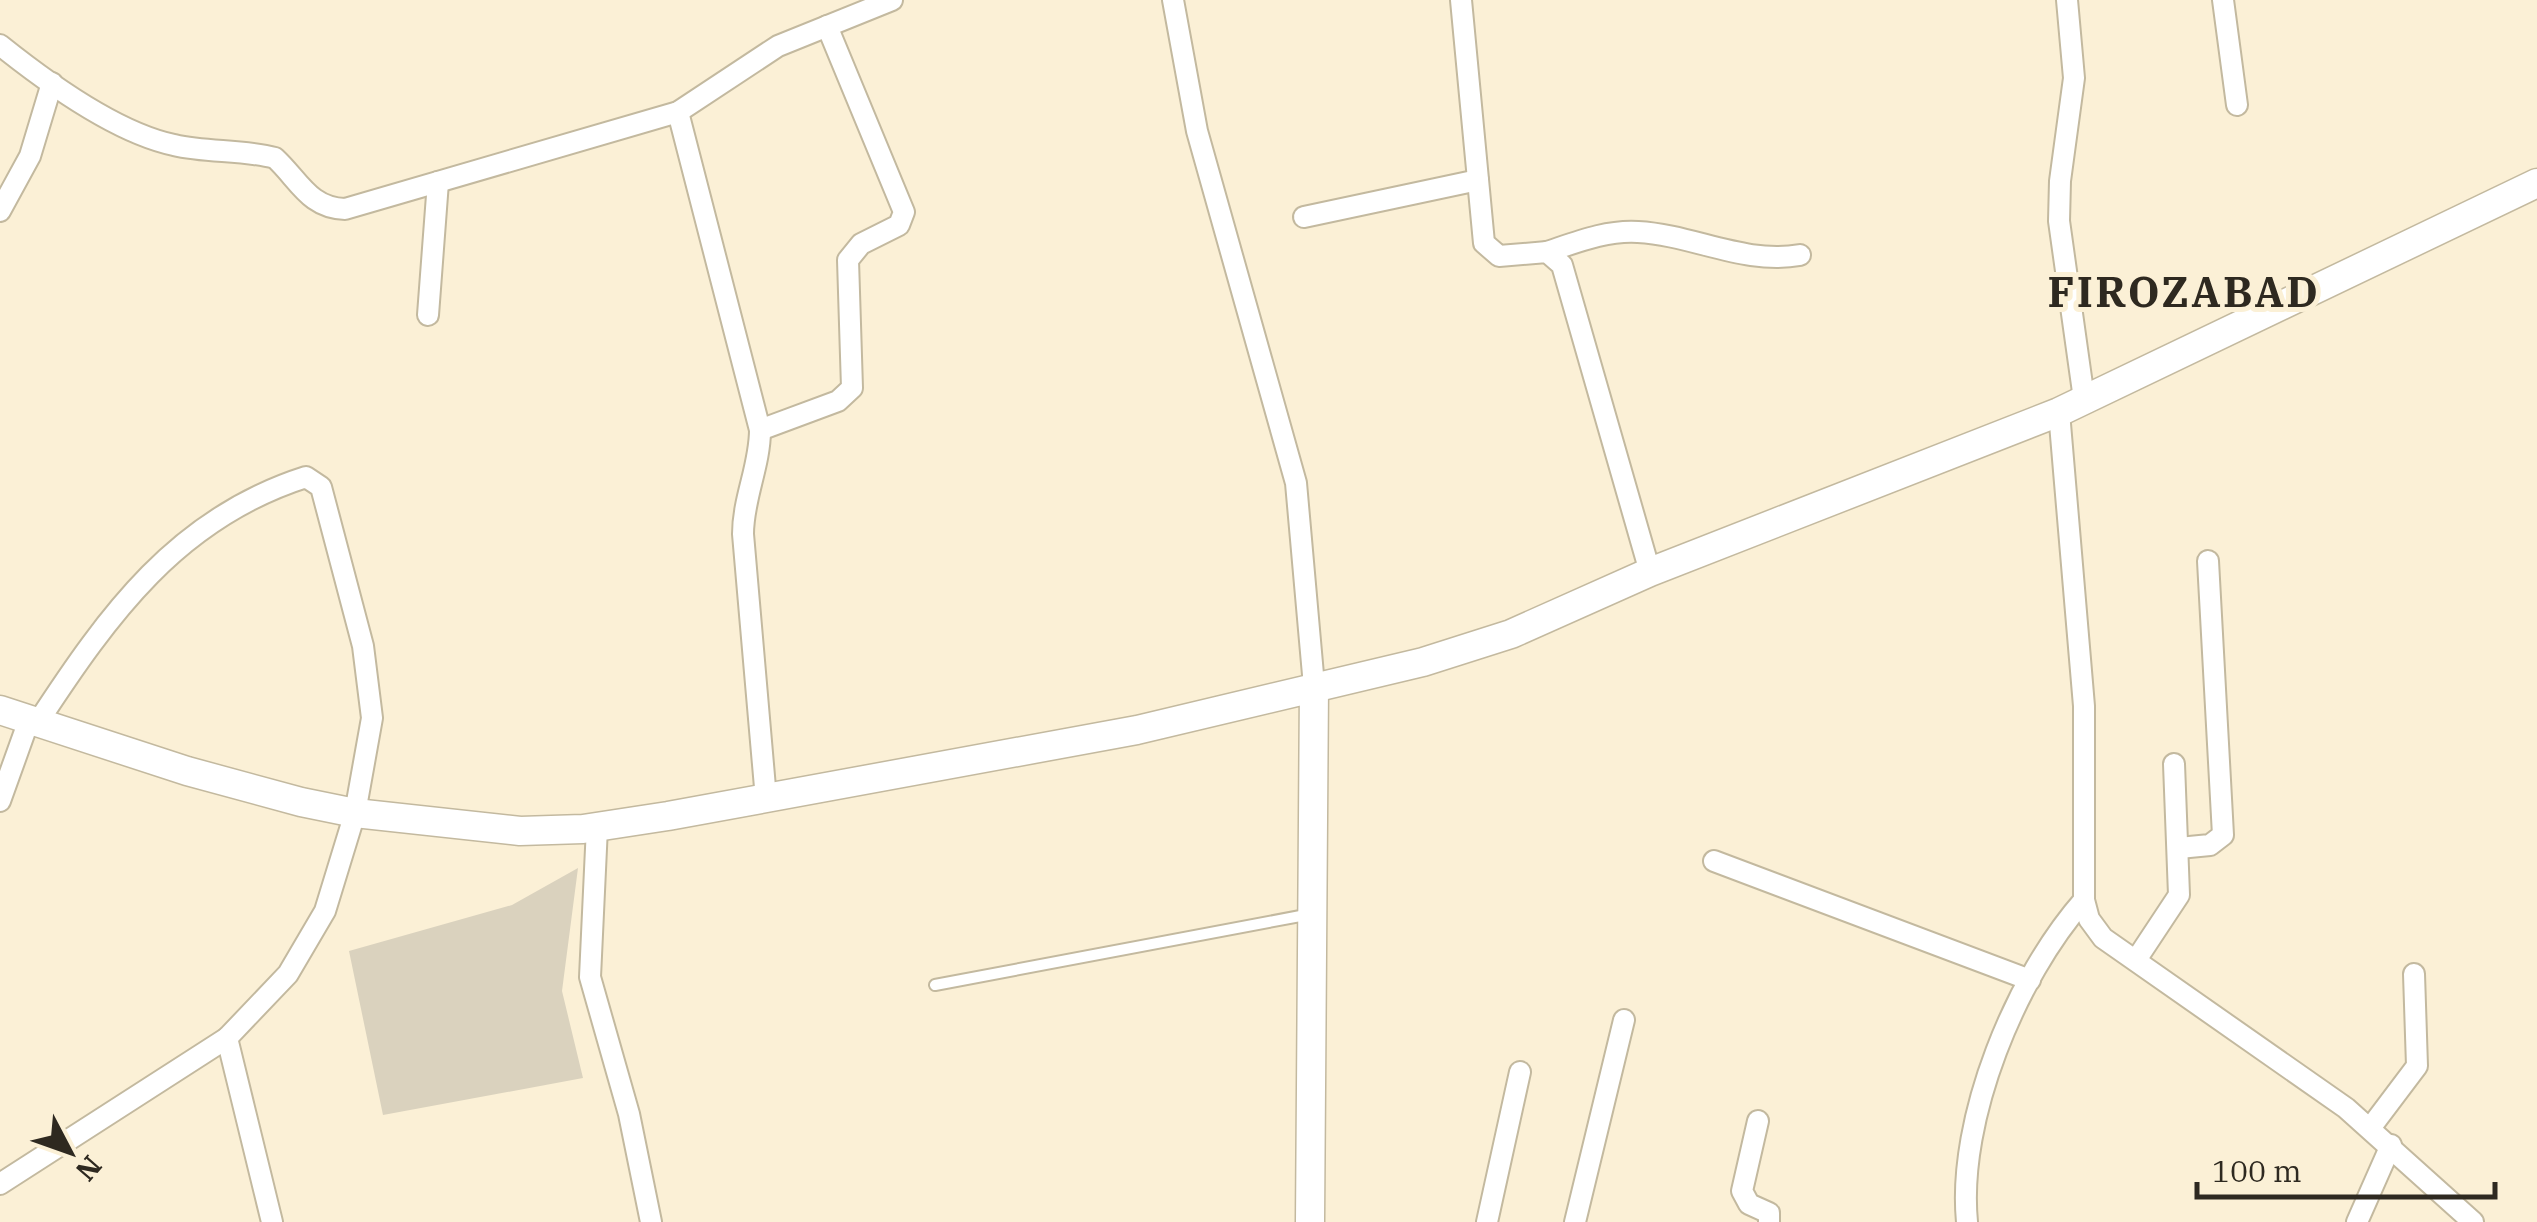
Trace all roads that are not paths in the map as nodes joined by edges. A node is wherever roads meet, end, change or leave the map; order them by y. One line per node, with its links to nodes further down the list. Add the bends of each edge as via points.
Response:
1 (892, 0): 6 (street)
2 (1173, 0): 24 (street, via 1197,131 1296,483)
3 (1460, 0): 11 (street)
4 (2067, 0): 19 (street, via 2074,78 2059,221)
5 (2223, 0): 9 (street)
6 (827, 26): 10 (street, via 778,46); 21 (street, via 904,212 900,225 862,244 848,260 852,388 838,401)
7 (0, 44): 8 (street)
8 (52, 82): 12 (street, via 158,140 275,158 302,191 330,208); 14 (street, via 30,156)
9 (2236, 105)
10 (678, 112): 12 (street); 21 (street)
11 (1478, 180): 15 (street); 16 (street, via 1490,251)
12 (438, 182): 18 (street)
13 (2537, 183): 19 (street)
14 (0, 211)
15 (1304, 217)
16 (1547, 252): 17 (street, via 1638,232 1762,256); 23 (street, via 1562,265)
17 (1800, 254)
18 (428, 315)
19 (2084, 399): 20 (street)
20 (2059, 412): 23 (street); 34 (street, via 2085,725)
21 (760, 430): 28 (street, via 743,534)
22 (2208, 561): 32 (street, via 2223,836 2210,846)
23 (1650, 572): 24 (street, via 1471,648)
24 (1314, 686): 28 (street, via 1138,730); 35 (street)
25 (0, 710): 26 (street)
26 (33, 721): 29 (street); 30 (street, via 238,787); 30 (street, via 154,568 208,525 306,477 321,486 326,500 368,681 372,718)
27 (2174, 764): 32 (street)
28 (766, 800): 31 (street)
29 (0, 802)
30 (355, 813): 31 (street, via 502,830); 41 (street, via 308,946)
31 (597, 827): 48 (street, via 590,977)
32 (2179, 848): 36 (street, via 2174,909)
33 (1714, 861): 38 (street)
34 (2084, 900): 36 (street, via 2095,928); 38 (street)
35 (1312, 914): 39 (lane); 49 (street)
36 (2136, 960): 44 (street)
37 (2414, 974): 44 (street, via 2417,1066)
38 (2030, 980): 53 (street, via 1978,1110)
39 (935, 985)
40 (1624, 1020): 51 (street)
41 (227, 1038): 46 (street); 47 (street)
42 (1520, 1072): 50 (street)
43 (1758, 1121): 52 (street, via 1743,1198 1769,1213)
44 (2371, 1127): 45 (street)
45 (2392, 1145): 54 (street); 55 (street)
46 (0, 1184)
47 (272, 1222)
48 (651, 1222)
49 (1310, 1222)
50 (1486, 1222)
51 (1574, 1222)
52 (1769, 1222)
53 (1966, 1222)
54 (2357, 1222)
55 (2473, 1222)

